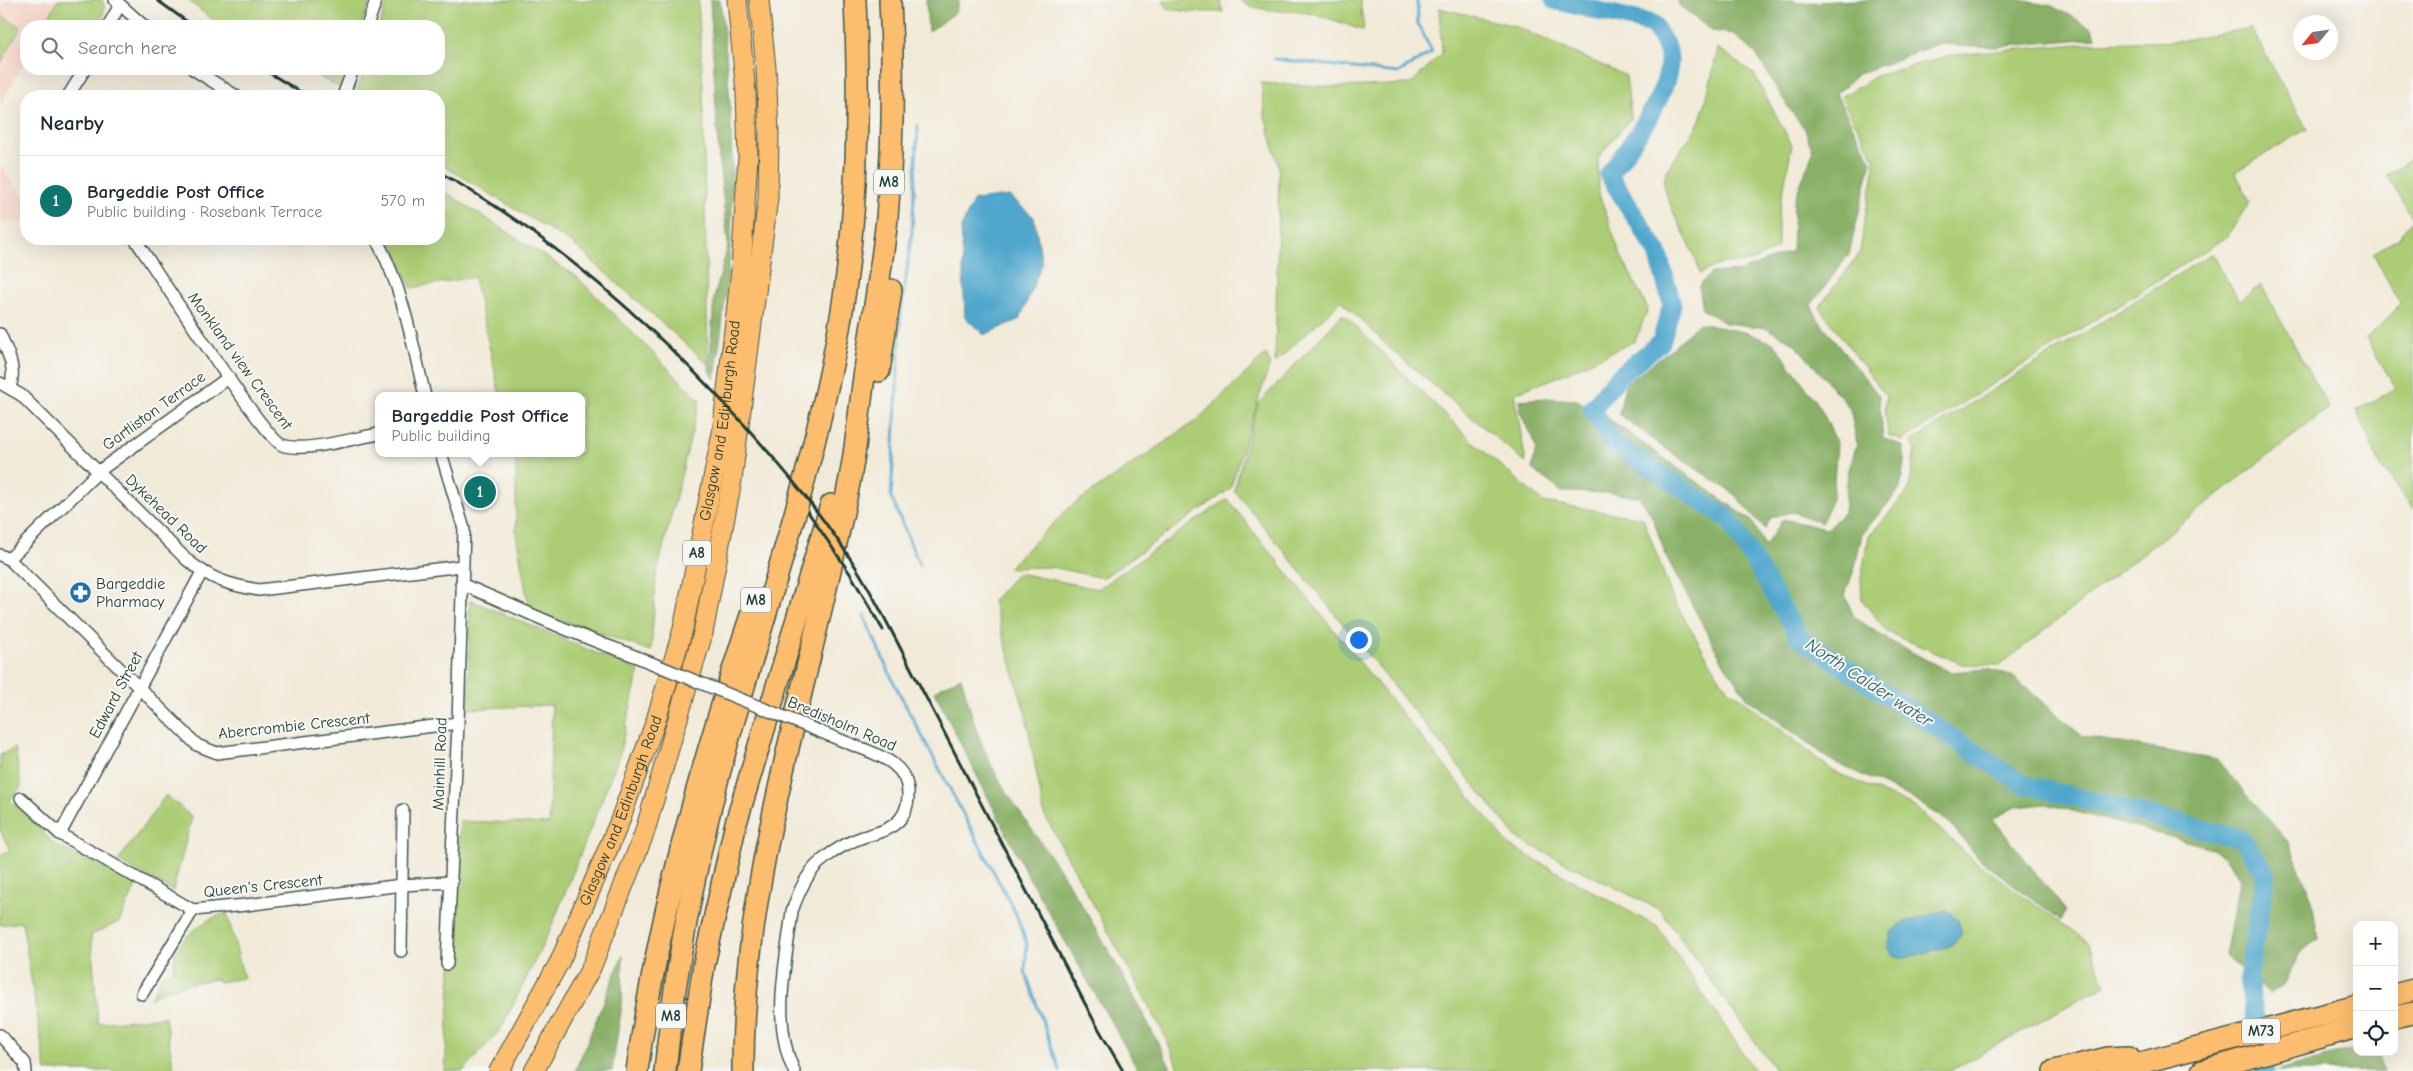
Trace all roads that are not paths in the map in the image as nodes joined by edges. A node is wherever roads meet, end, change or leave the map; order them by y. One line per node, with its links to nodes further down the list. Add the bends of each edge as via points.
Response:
1 (376, 0): 10 (street)
2 (737, 0): 54 (highway, Glasgow and Edinburgh Road / A8, via 748,156 742,262 722,433 683,629 656,720 619,823 560,961)
3 (759, 0): 55 (highway, Glasgow and Edinburgh Road / A8, via 769,132 768,198 732,480 703,633 644,834 591,968)
4 (855, 0): 17 (highway, M8)
5 (890, 0): 21 (highway, M8, via 894,82 887,218)
6 (901, 0): 35 (highway, M8, via 902,166 886,333 846,540)
7 (117, 2): 8 (street); 9 (street)
8 (110, 20)
9 (137, 20)
10 (369, 20)
11 (81, 75): 14 (street)
12 (203, 75): 15 (street)
13 (351, 75): 16 (street)
14 (72, 90)
15 (226, 90)
16 (345, 90)
17 (857, 125): 32 (highway, M8, via 850,244 838,332 789,539); 56 (highway, M8, via 817,384 781,522 694,803 660,944)
18 (139, 245): 22 (street, Monkland view Crescent)
19 (379, 245): 24 (street, via 396,279 405,307)
20 (0, 334): 23 (street, via 13,379)
21 (866, 362): 35 (highway, M8, via 853,461); 59 (highway, M8, via 845,456 736,823 704,964)
22 (229, 377): 25 (street, Monkland view Crescent, via 279,444 293,449); 27 (street, Gartliston Terrace)
23 (5, 385): 27 (street, Dykehead Road, via 28,401)
24 (424, 392)
25 (375, 435)
26 (442, 457): 29 (street, Mainhill Road, via 463,524)
27 (99, 472): 28 (street, Gartliston Terrace); 30 (street, Dykehead Road)
28 (4, 557): 33 (street, Abercrombie Crescent)
29 (462, 566): 30 (street, Dykehead Road, via 260,590 227,584); 31 (street, Mainhill Road)
30 (202, 572): 33 (street, Edward Street)
31 (461, 584): 34 (street, Mainhill Road); 61 (street, Bredisholm Road, bridge, via 531,612 575,635 848,743 898,767 907,783 908,801 903,814 895,824 851,842 821,861 796,898 781,1011 783,1041)
32 (748, 674): 57 (highway, M8, via 698,821); 58 (highway, M8, via 704,833 672,1004)
33 (138, 688): 34 (street, Abercrombie Crescent, via 197,745 216,753); 38 (street, Edward Street)
34 (458, 723): 39 (street, Mainhill Road)
35 (789, 743): 60 (highway, M8, via 775,802 752,934)
36 (21, 798): 38 (street, Queen's Crescent)
37 (403, 810): 40 (street)
38 (60, 834): 41 (street, Queen's Crescent)
39 (452, 882): 40 (street, Queen's Crescent); 43 (street, Mainhill Road)
40 (402, 885): 41 (street, Queen's Crescent); 42 (street)
41 (194, 910): 45 (street)
42 (401, 951)
43 (447, 964)
44 (2413, 990): 46 (highway)
45 (142, 994)
46 (2398, 994)
47 (2353, 1013): 52 (highway, M73)
48 (2413, 1013): 50 (highway)
49 (2353, 1014): 64 (highway, M73)
50 (2398, 1016)
51 (0, 1035): 53 (street, via 25,1063)
52 (2146, 1059): 62 (highway, M73, via 2108,1058); 63 (highway, M73)
53 (26, 1071)
54 (498, 1071)
55 (534, 1071)
56 (637, 1071)
57 (641, 1071)
58 (665, 1071)
59 (688, 1071)
60 (743, 1071)
61 (794, 1071)
62 (2054, 1071)
63 (2110, 1071)
64 (2203, 1071)

